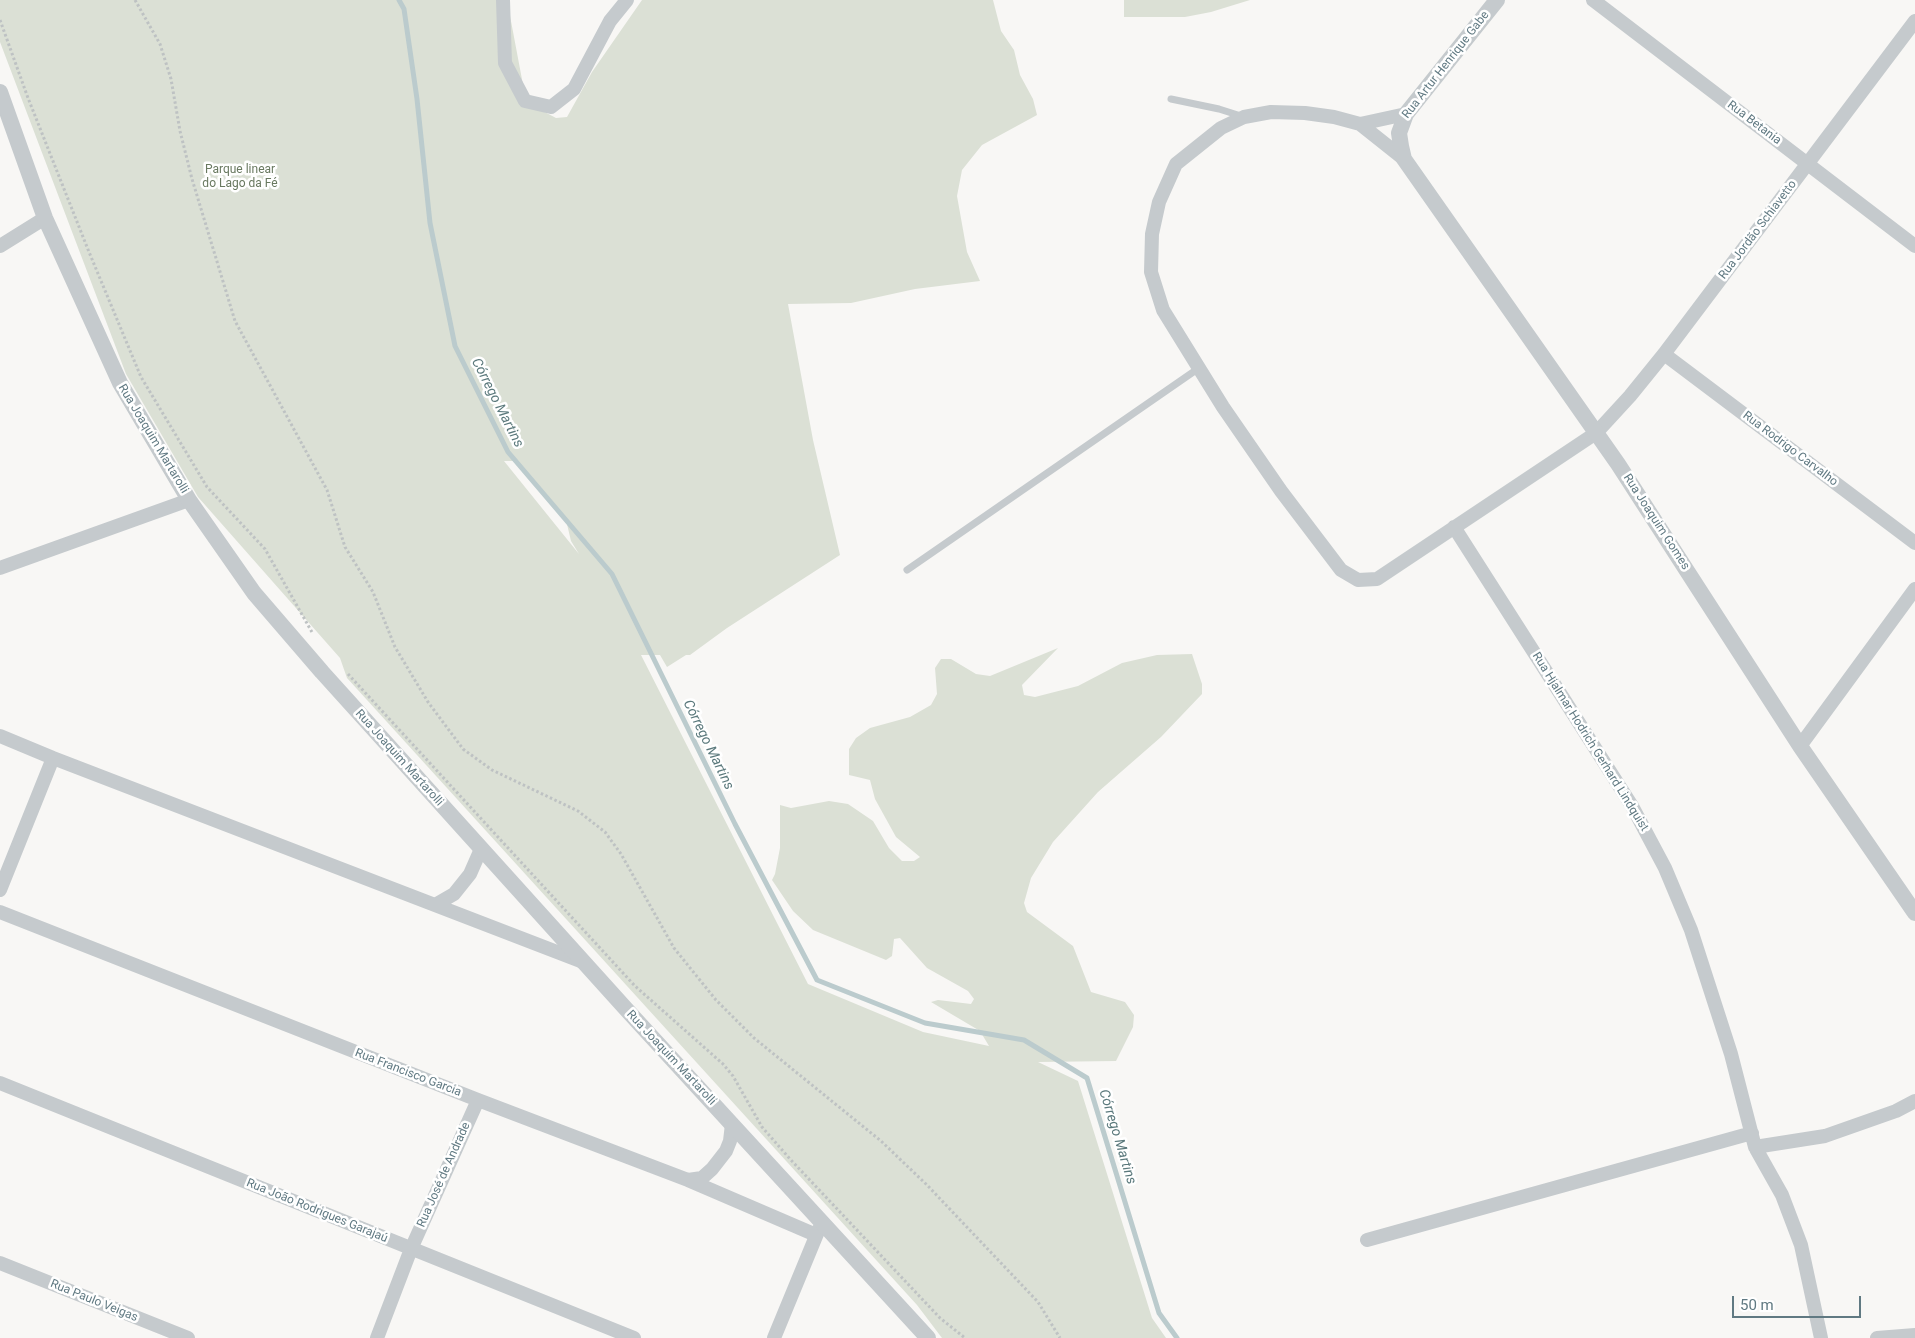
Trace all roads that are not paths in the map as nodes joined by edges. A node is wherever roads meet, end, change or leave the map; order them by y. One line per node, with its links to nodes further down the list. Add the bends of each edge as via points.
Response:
1 (503, 0): 2 (street, via 506,63 525,101 551,107 574,89 610,21)
2 (627, 0)
3 (1497, 0): 8 (street, Rua Artur Henrique Gabe)
4 (1593, 0): 13 (street, Rua Betania)
5 (1915, 21): 13 (street, Rua Jordão Schiavetto)
6 (0, 92): 14 (street, Rua Joaquim Martarolli)
7 (1171, 99): 9 (lane)
8 (1406, 114): 10 (street); 11 (street, Rua Artur Henrique Gabe)
9 (1244, 117): 10 (street, Rua Jordão Schiavetto, via 1271,112 1305,113); 18 (street, Rua Jordão Schiavetto, via 1220,128 1176,164 1159,202 1152,234 1151,272 1163,310)
10 (1360, 124): 12 (street)
11 (1400, 132): 12 (street, Rua Joaquim Gomes)
12 (1404, 159): 19 (street, Rua Joaquim Gomes)
13 (1808, 164): 16 (street, Rua Betania); 17 (street, Rua Jordão Schiavetto)
14 (45, 218): 15 (street); 20 (street, Rua Joaquim Martarolli, via 120,383)
15 (0, 246)
16 (1915, 246)
17 (1664, 354): 19 (street, Rua Jordão Schiavetto); 22 (street, Rua Rodrigo Carvalho)
18 (1199, 368): 21 (street, Rua Jordão Schiavetto, via 1281,491 1341,570 1358,580 1377,579); 24 (lane)
19 (1596, 433): 21 (street, Rua Jordão Schiavetto); 27 (street, Rua Joaquim Gomes)
20 (189, 500): 23 (street); 29 (street, Rua Joaquim Martarolli, via 254,593)
21 (1454, 527): 39 (street, Rua Hjalmar Hodrich Gerhard Lindquist, via 1632,806 1665,868 1691,930)
22 (1915, 544)
23 (0, 568)
24 (907, 570)
25 (1915, 590): 27 (street)
26 (0, 736): 28 (street)
27 (1800, 746): 33 (street, Rua Joaquim Gomes)
28 (53, 758): 30 (street); 31 (street)
29 (481, 848): 31 (street, via 470,874 454,894); 34 (street, Rua Joaquim Martarolli)
30 (0, 890)
31 (435, 905): 34 (street)
32 (0, 912): 36 (street, Rua Francisco Garcia)
33 (1915, 913)
34 (583, 962): 38 (street, Rua Joaquim Martarolli)
35 (0, 1084): 44 (street, Rua João Rodrigues Garajaú)
36 (478, 1100): 41 (street, Rua Francisco Garcia); 44 (street, Rua José de Andrade)
37 (1915, 1101): 40 (street, via 1825,1136)
38 (732, 1124): 41 (street, via 726,1151 712,1169 702,1178); 42 (street, Rua Joaquim Martarolli)
39 (1752, 1133): 40 (street, Rua Hjalmar Hodrich Gerhard Lindquist); 43 (street)
40 (1756, 1147): 52 (street, Rua Hjalmar Hodrich Gerhard Lindquist, via 1782,1194 1801,1245)
41 (688, 1180): 42 (street, Rua Francisco Garcia)
42 (819, 1229): 50 (street); 51 (street, Rua Joaquim Martarolli)
43 (1367, 1240)
44 (411, 1249): 48 (street, Rua José de Andrade); 49 (street, Rua João Rodrigues Garajaú)
45 (0, 1263): 47 (street, Rua Paulo Veigas)
46 (1915, 1335): 53 (street)
47 (188, 1338)
48 (377, 1338)
49 (634, 1338)
50 (774, 1338)
51 (928, 1338)
52 (1821, 1338)
53 (1877, 1338)

